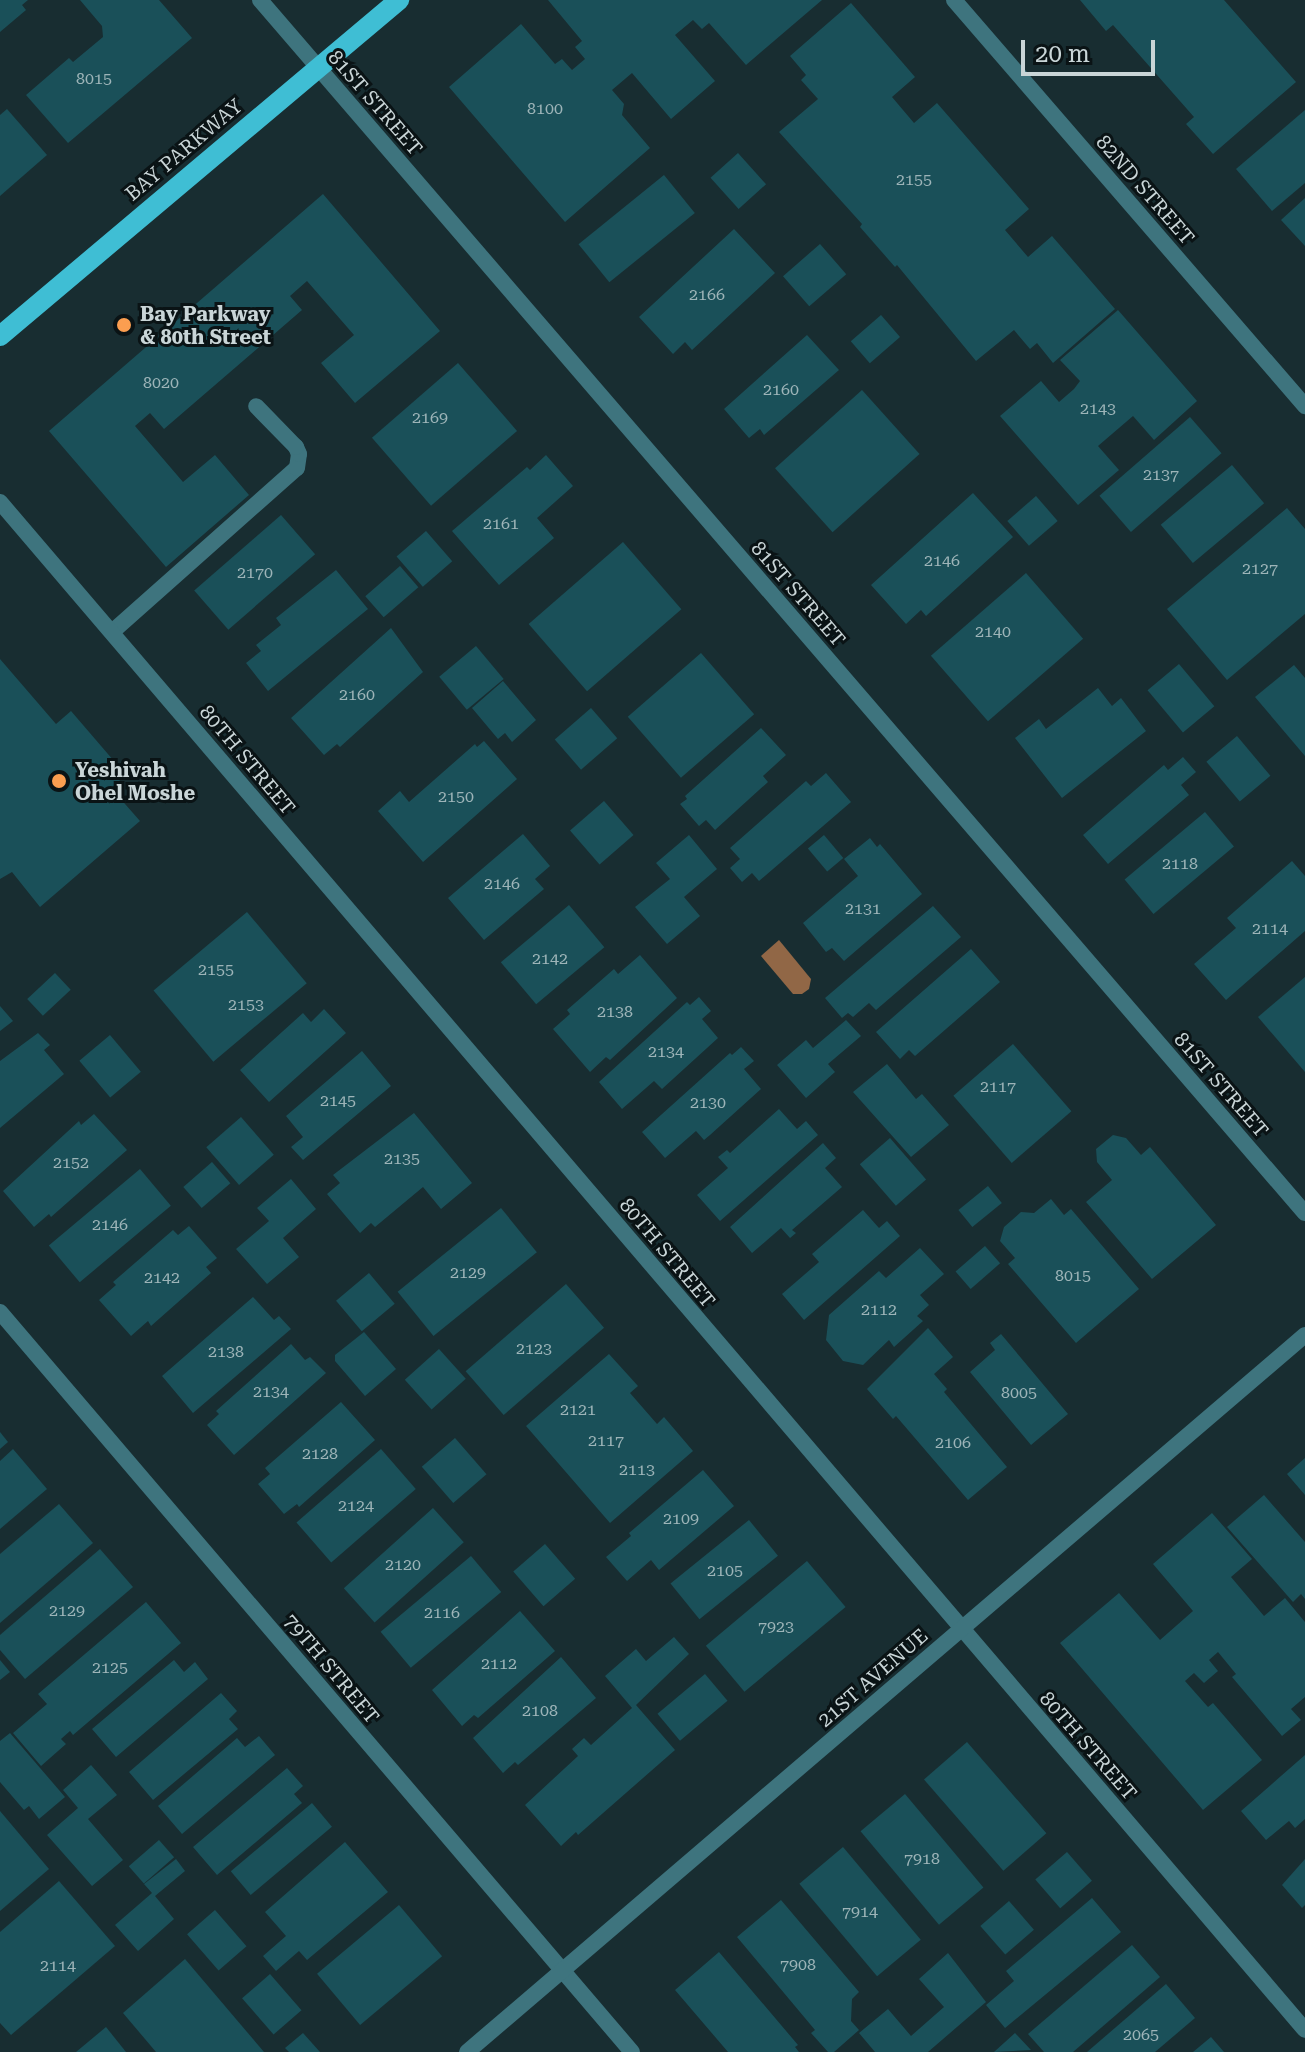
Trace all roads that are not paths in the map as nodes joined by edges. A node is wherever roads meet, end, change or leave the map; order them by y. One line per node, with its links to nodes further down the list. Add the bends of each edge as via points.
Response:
1 (260, 0): 4 (street, 81ST STREET)
2 (399, 0): 4 (main road, BAY PARKWAY)
3 (954, 0): 7 (street, 82ND STREET)
4 (319, 69): 5 (main road, BAY PARKWAY); 10 (street, 81ST STREET)
5 (0, 336)
6 (256, 406): 9 (street, via 296,447 297,468)
7 (1305, 406)
8 (0, 502): 9 (street, 80TH STREET)
9 (112, 632): 13 (street, 80TH STREET)
10 (1305, 1213)
11 (0, 1312): 14 (street, 79TH STREET)
12 (1305, 1335): 13 (street, 21ST AVENUE)
13 (961, 1629): 14 (street, 21ST AVENUE); 15 (street, 80TH STREET)
14 (562, 1970): 16 (street, 21ST AVENUE); 17 (street, 79TH STREET)
15 (1305, 2030)
16 (467, 2052)
17 (632, 2052)

